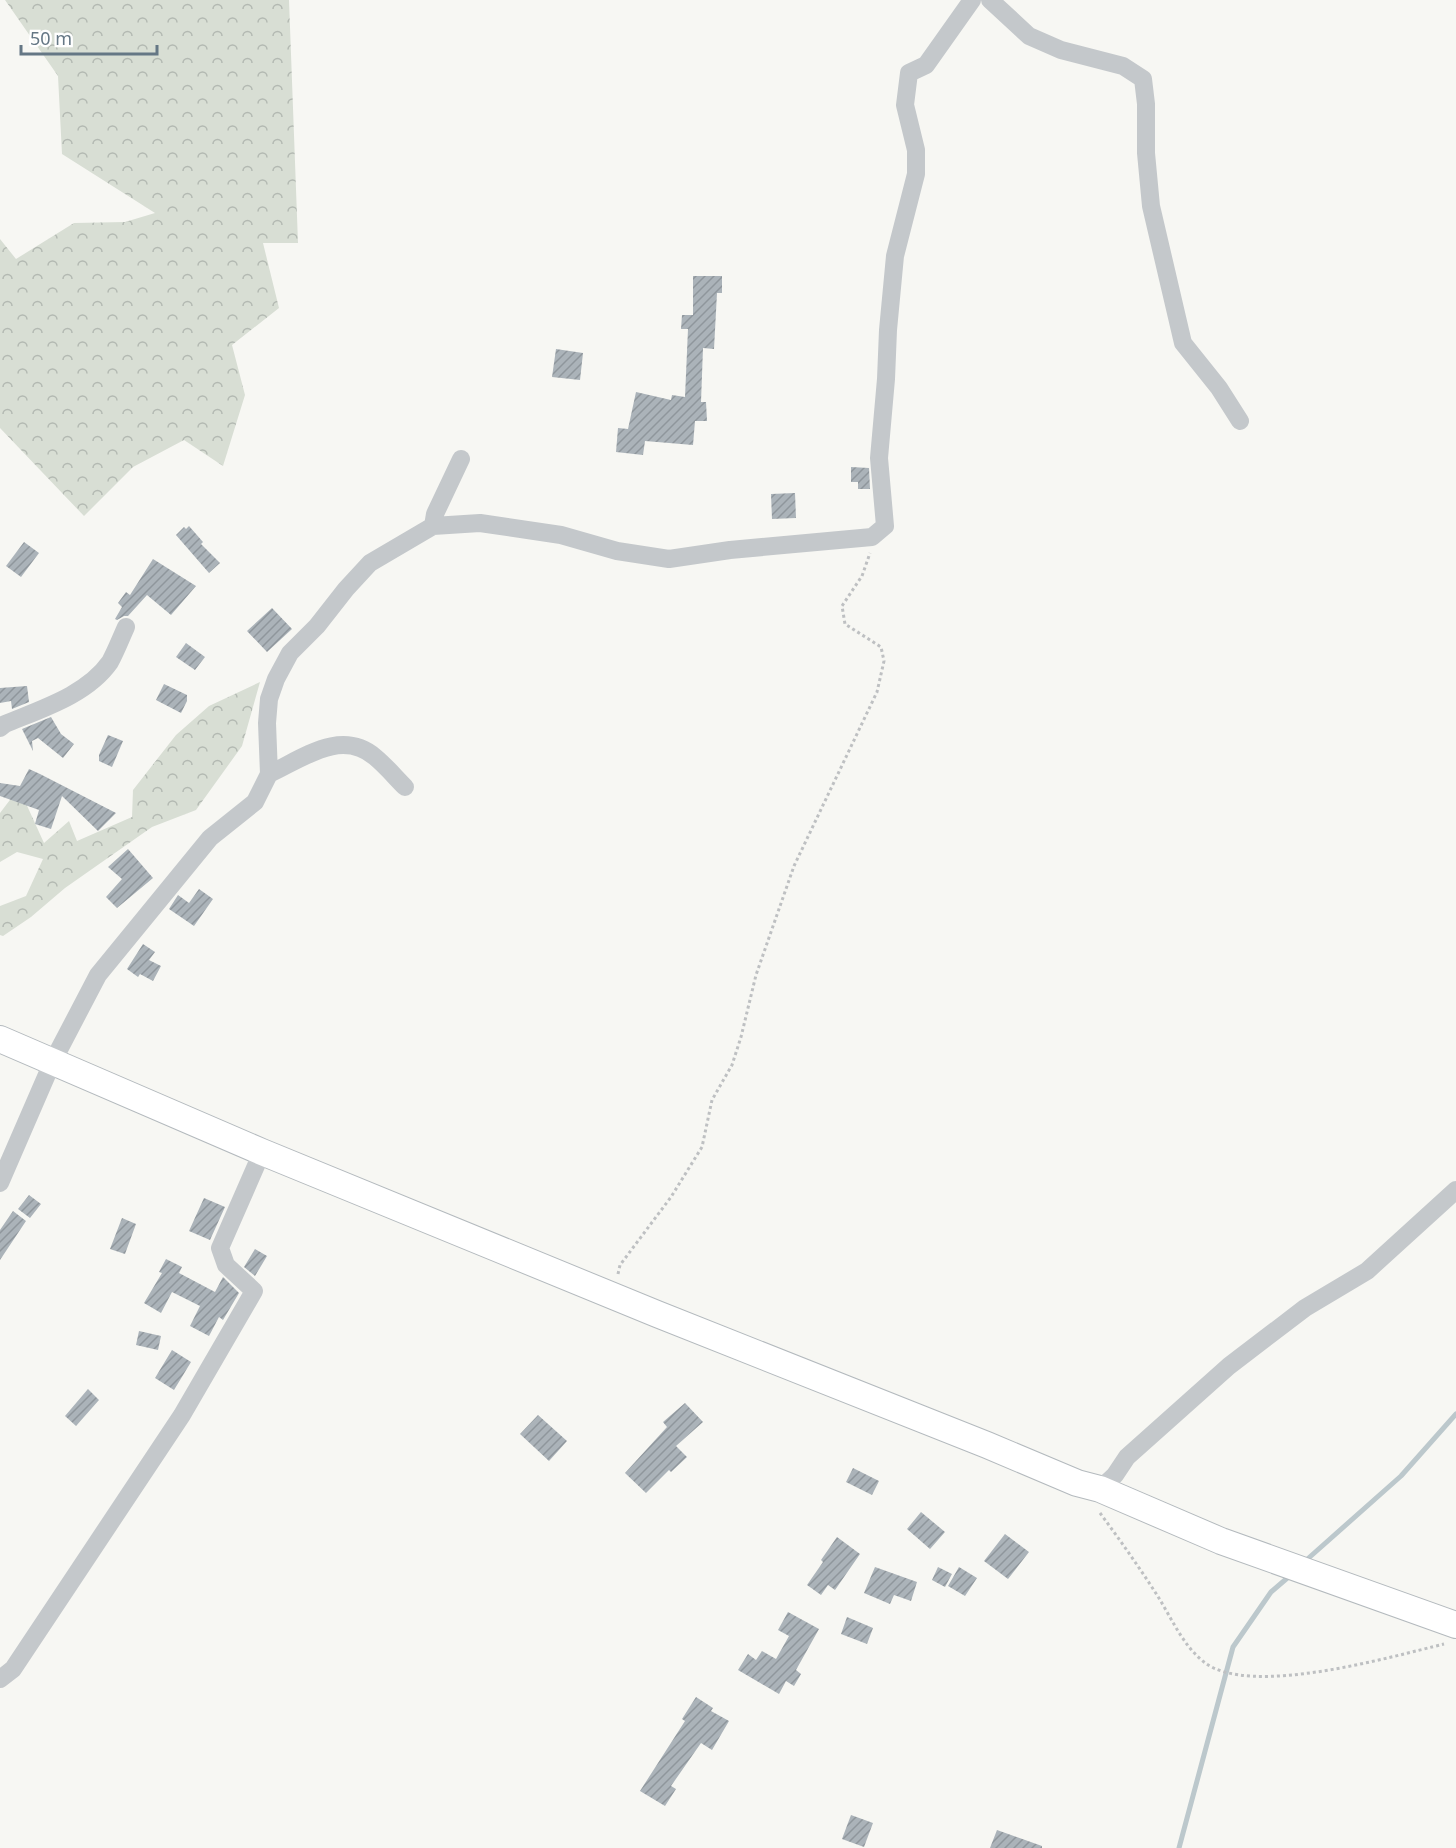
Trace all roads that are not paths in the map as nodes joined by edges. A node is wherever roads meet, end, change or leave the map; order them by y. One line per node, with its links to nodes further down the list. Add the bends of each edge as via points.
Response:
1 (972, 0): 5 (street, via 926,65 909,73 905,105 916,150 916,174 895,256 888,330 879,458 885,526 873,537 669,559 617,551 561,535 480,523)
2 (990, 0): 3 (street, via 1029,36 1061,50 1123,66 1143,79 1151,206 1183,343)
3 (1240, 422)
4 (461, 459): 5 (street)
5 (433, 526): 8 (street, via 370,563 290,653 270,699)
6 (126, 627): 7 (street, via 110,661 92,682)
7 (0, 728)
8 (269, 774): 9 (street, via 332,745 353,744 374,756); 11 (street, via 255,802 210,838 98,975)
9 (405, 787)
10 (0, 1039): 11 (main road)
11 (52, 1063): 12 (main road); 13 (street)
12 (262, 1152): 15 (main road, via 987,1445 1077,1483); 17 (street, via 220,1248 226,1265 254,1291 182,1415 13,1669)
13 (0, 1182)
14 (1456, 1190): 15 (street, via 1367,1271 1305,1308 1228,1366 1127,1457)
15 (1099, 1499): 16 (main road, via 1221,1541)
16 (1451, 1635)
17 (0, 1680)

